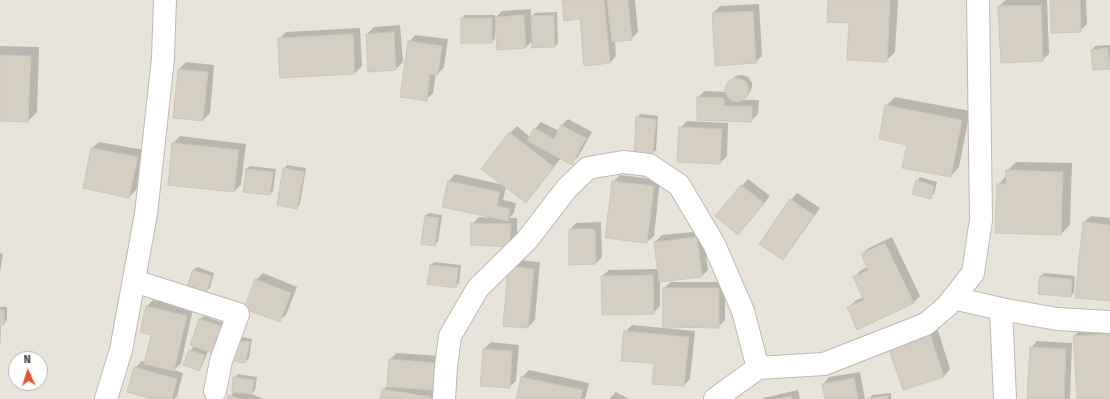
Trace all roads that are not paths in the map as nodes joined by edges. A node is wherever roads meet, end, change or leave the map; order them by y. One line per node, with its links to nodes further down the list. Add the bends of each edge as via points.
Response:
1 (165, 0): 3 (street, via 163,58 155,139 146,214)
2 (978, 0): 4 (street, via 981,220 972,274)
3 (134, 281): 8 (street, via 238,314 221,361); 9 (street, via 121,350)
4 (953, 298): 5 (street); 7 (street, via 926,324 824,364)
5 (1001, 309): 6 (street, via 1057,319); 12 (street)
6 (1110, 322)
7 (758, 368): 10 (street, via 744,311 714,244 679,185 649,165 622,162 588,168 567,188 528,240 478,288 450,336); 11 (street)
8 (215, 391)
9 (106, 399)
10 (444, 399)
11 (715, 399)
12 (1006, 399)

